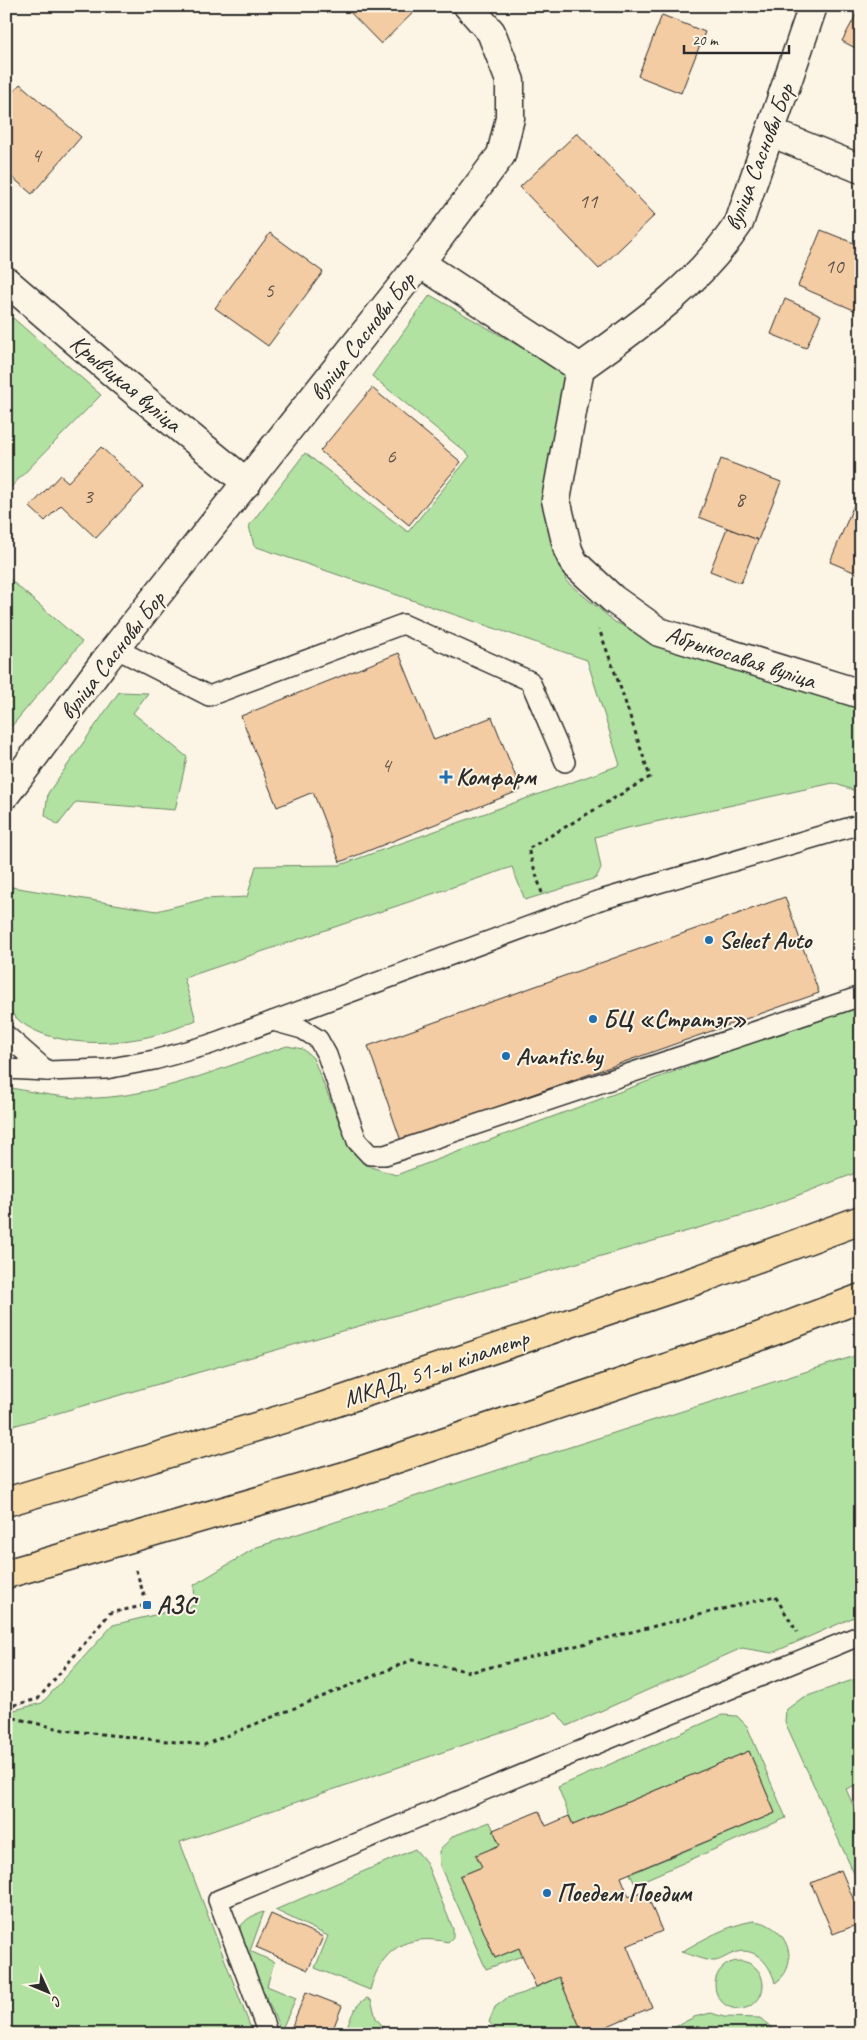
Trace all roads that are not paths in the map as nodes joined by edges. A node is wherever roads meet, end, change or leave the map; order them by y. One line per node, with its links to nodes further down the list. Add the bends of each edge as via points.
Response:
1 (468, 6): 5 (street, via 491,32 510,81 510,118 501,155)
2 (813, 6): 3 (street, вуліца Сасновы Бор)
3 (770, 132): 4 (street); 7 (street, вуліца Сасновы Бор, via 739,224 726,243 676,296)
4 (861, 169)
5 (420, 263): 7 (street, вуліца Сасновы Бор); 8 (street, вуліца Сасновы Бор)
6 (6, 281): 8 (street, Крывіцкая вуліца)
7 (580, 368): 10 (street, Абрыкосавая вуліца, via 556,500 574,563 613,599 659,632)
8 (247, 483): 9 (street, вуліца Сасновы Бор)
9 (115, 648): 11 (lane, via 209,696 403,624 530,681); 12 (street, вуліца Сасновы Бор)
10 (861, 694)
11 (565, 762)
12 (6, 794)
13 (861, 824): 15 (lane, via 597,901)
14 (861, 996): 15 (lane, via 386,1155 370,1155 356,1141 327,1055 318,1039 302,1029)
15 (273, 1022): 18 (lane, via 208,1046 154,1060 106,1069)
16 (6, 1035): 18 (lane)
17 (6, 1069): 18 (lane)
18 (47, 1071)
19 (861, 1220): 21 (highway, МКАД, 51-ы кіламетр, via 700,1279 319,1408)
20 (861, 1298): 22 (highway, via 758,1337 345,1476)
21 (10, 1499)
22 (6, 1574)
23 (861, 1634): 24 (lane, via 218,1900)
24 (268, 2034)

